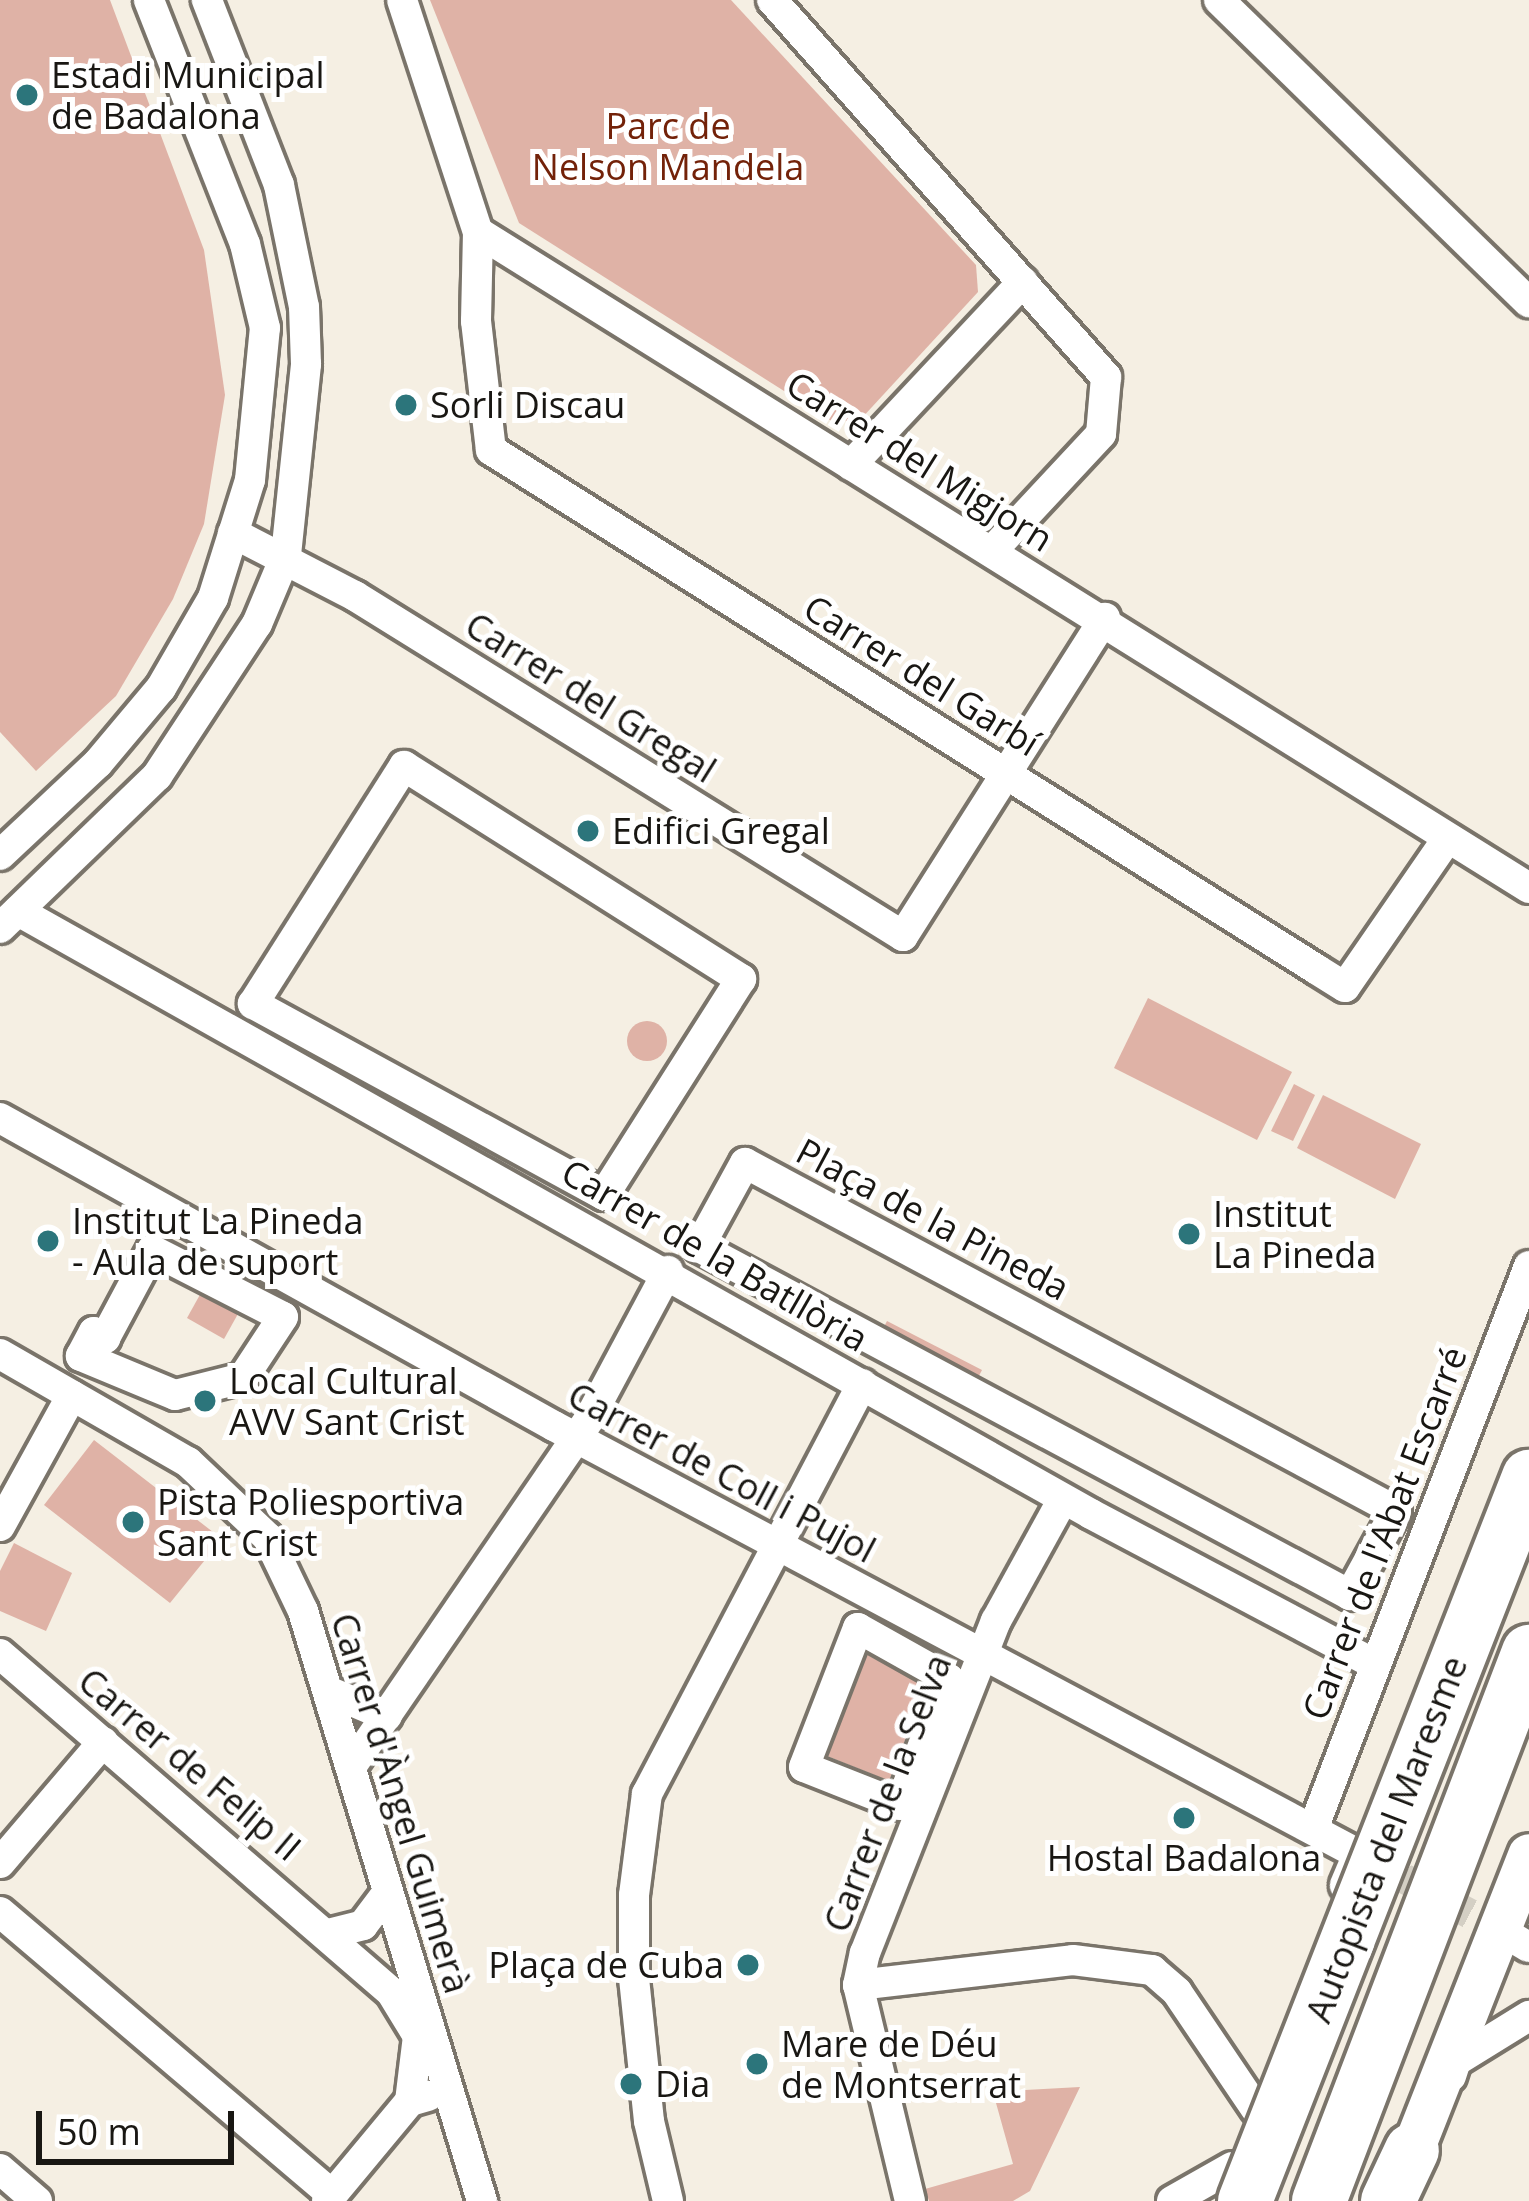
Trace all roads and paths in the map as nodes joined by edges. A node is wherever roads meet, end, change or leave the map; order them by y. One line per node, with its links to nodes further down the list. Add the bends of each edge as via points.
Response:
1 (149, 0): 10 (street, via 245,244 265,328 255,446)
2 (207, 0): 12 (street, via 279,185 304,307 306,364)
3 (402, 0): 6 (street)
4 (772, 0): 7 (street)
5 (1219, 0): 8 (street)
6 (478, 232): 9 (street, Carrer del Migjorn); 14 (street, Carrer del Garbí, via 476,321 490,450)
7 (1023, 282): 9 (street); 11 (street, via 1106,377 1109,406 1101,434)
8 (1529, 302)
9 (851, 465): 11 (street, Carrer del Migjorn)
10 (233, 533): 12 (street, Carrer del Gregal); 16 (street, via 213,598 161,688 98,763)
11 (992, 552): 13 (street, Carrer del Migjorn)
12 (286, 555): 14 (street, Carrer del Gregal, via 903,936); 18 (street, via 257,624 157,776)
13 (1105, 618): 14 (street); 15 (street, Carrer del Migjorn)
14 (1006, 774): 15 (street, Carrer del Garbí, via 1345,987)
15 (1447, 839): 17 (street, Carrer del Migjorn)
16 (0, 855)
17 (1529, 888)
18 (9, 919): 24 (street, Carrer de la Batllòria)
19 (253, 1004): 19 (street, via 404,766 741,980 604,1195)
20 (0, 1118): 22 (street, Carrer de Coll i Pujol)
21 (0, 1129): 22 (street, Carrer de Coll i Pujol)
22 (53, 1153): 29 (street, Carrer de Coll i Pujol)
23 (1529, 1266): 38 (street, Carrer de l'Abat Escarré)
24 (668, 1271): 26 (street, Carrer de la Batllòria); 29 (street)
25 (0, 1354): 27 (street, Carrer d'Àngel Guimerà)
26 (862, 1384): 31 (street, Carrer de la Batllòria); 34 (street)
27 (72, 1395): 33 (street); 39 (street, Carrer d'Àngel Guimerà, via 188,1462 253,1518 286,1571)
28 (175, 1395): 28 (street, via 81,1356 94,1332 105,1338 152,1250 283,1317 243,1378)
29 (576, 1437): 34 (street, Carrer de Coll i Pujol); 40 (street)
30 (1529, 1478): 58 (highway, Autopista del Maresme, bridge)
31 (1063, 1498): 37 (street, Carrer de la Selva); 38 (street, Carrer de la Batllòria)
32 (1396, 1511): 32 (street, Plaça de la Pineda, via 1351,1595 699,1246 745,1163)
33 (0, 1526)
34 (772, 1544): 37 (street, Carrer de Coll i Pujol); 62 (street, via 654,1770 642,1816 634,1978 649,2121)
35 (1529, 1652): 66 (highway, Autopista del Maresme, bridge)
36 (0, 1654): 41 (street, Carrer de Felip II)
37 (984, 1654): 44 (street, Carrer de Coll i Pujol); 51 (street, Carrer de la Selva)
38 (1374, 1664): 44 (street, Carrer de l'Abat Escarré)
39 (328, 1691): 40 (street); 42 (street, Carrer d'Àngel Guimerà)
40 (387, 1716): 42 (street)
41 (103, 1742): 46 (street); 49 (street, Carrer de Felip II)
42 (351, 1767): 47 (street, Carrer d'Àngel Guimerà)
43 (804, 1767): 43 (street, via 858,1628 949,1679 900,1805)
44 (1313, 1829): 54 (street, Carrer de Coll i Pujol, via 1358,1854)
45 (1529, 1856): 50 (street)
46 (0, 1863)
47 (386, 1894): 49 (street, via 363,1925); 55 (street, Carrer d'Àngel Guimerà)
48 (0, 1912): 59 (street)
49 (328, 1934): 53 (street, Carrer de Felip II, via 410,2013 418,2036)
50 (1515, 1939): 56 (street)
51 (858, 1985): 54 (street, via 1073,1960 1152,1970 1177,1992); 63 (street, Carrer de la Selva)
52 (1529, 2016): 56 (street, via 1456,2061)
53 (410, 2101): 55 (street, via 437,2098); 59 (street)
54 (1256, 2109): 58 (street)
55 (453, 2110): 61 (street, Carrer d'Àngel Guimerà)
56 (1420, 2143): 67 (highway)
57 (0, 2169): 60 (street)
58 (1238, 2184): 64 (street); 65 (street)
59 (330, 2198)
60 (37, 2201)
61 (482, 2201)
62 (668, 2201)
63 (910, 2201)
64 (1172, 2201)
65 (1218, 2201)
66 (1319, 2201)
67 (1390, 2201)

